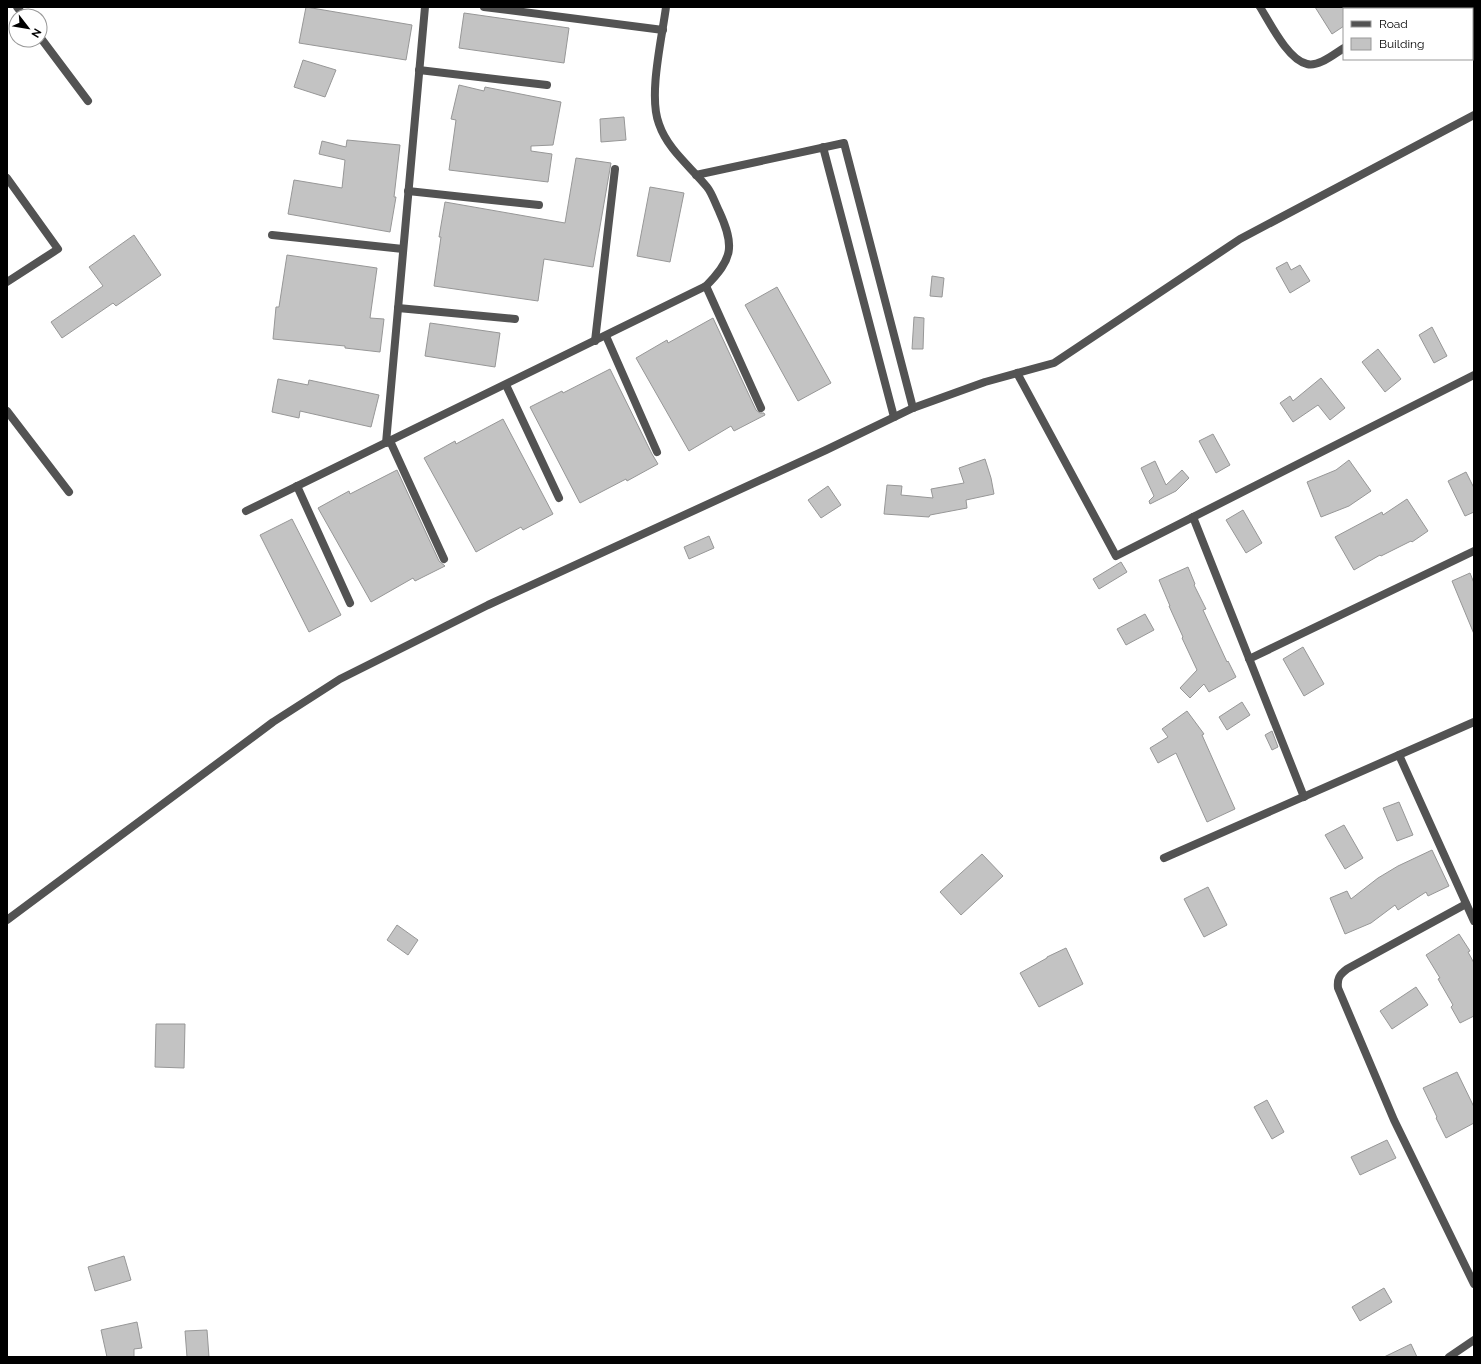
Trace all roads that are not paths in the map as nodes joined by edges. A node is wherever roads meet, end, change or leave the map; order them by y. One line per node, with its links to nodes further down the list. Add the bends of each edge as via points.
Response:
1 (425, 7): 9 (street)
2 (484, 7): 5 (street)
3 (666, 7): 6 (street)
4 (1260, 7): 8 (street, via 1285,47 1297,59 1308,64 1320,62)
5 (510, 9): 6 (street)
6 (663, 30): 15 (street, via 654,87 658,124 669,146)
7 (48, 48): 11 (street)
8 (1343, 49)
9 (419, 70): 10 (street); 17 (street)
10 (547, 85)
11 (88, 101)
12 (1474, 116): 27 (street, via 1240,239 1054,363)
13 (823, 148): 15 (street); 31 (street, via 844,143); 33 (street)
14 (615, 169): 26 (street)
15 (696, 175): 22 (street, via 708,188 726,228 730,250 715,277)
16 (7, 178): 21 (street, via 58,249)
17 (408, 191): 18 (street); 20 (street)
18 (539, 205)
19 (272, 235): 20 (street)
20 (403, 249): 23 (street)
21 (7, 282)
22 (706, 286): 25 (street); 30 (street)
23 (398, 308): 24 (street); 34 (street)
24 (515, 319)
25 (606, 336): 26 (street); 35 (street)
26 (595, 341): 29 (street)
27 (1017, 373): 31 (street); 40 (street, via 1116,556)
28 (1474, 375): 40 (street)
29 (506, 385): 34 (street); 38 (street)
30 (761, 408)
31 (913, 408): 33 (street)
32 (7, 411): 37 (street)
33 (894, 417): 50 (street, via 488,604 340,679 273,722)
34 (388, 442): 36 (street); 42 (street)
35 (657, 452)
36 (297, 486): 39 (street); 43 (street)
37 (69, 492)
38 (559, 498)
39 (246, 511)
40 (1193, 517): 44 (street)
41 (1474, 551): 44 (street)
42 (444, 559)
43 (350, 603)
44 (1250, 659): 47 (street)
45 (1474, 722): 46 (street)
46 (1399, 755): 47 (street); 49 (street)
47 (1304, 796): 48 (street)
48 (1164, 858)
49 (1466, 904): 51 (street); 52 (street, via 1347,969 1340,974 1338,988 1394,1120)
50 (7, 920)
51 (1474, 921)
52 (1474, 1284)
53 (1474, 1340): 54 (street)
54 (1448, 1357)

